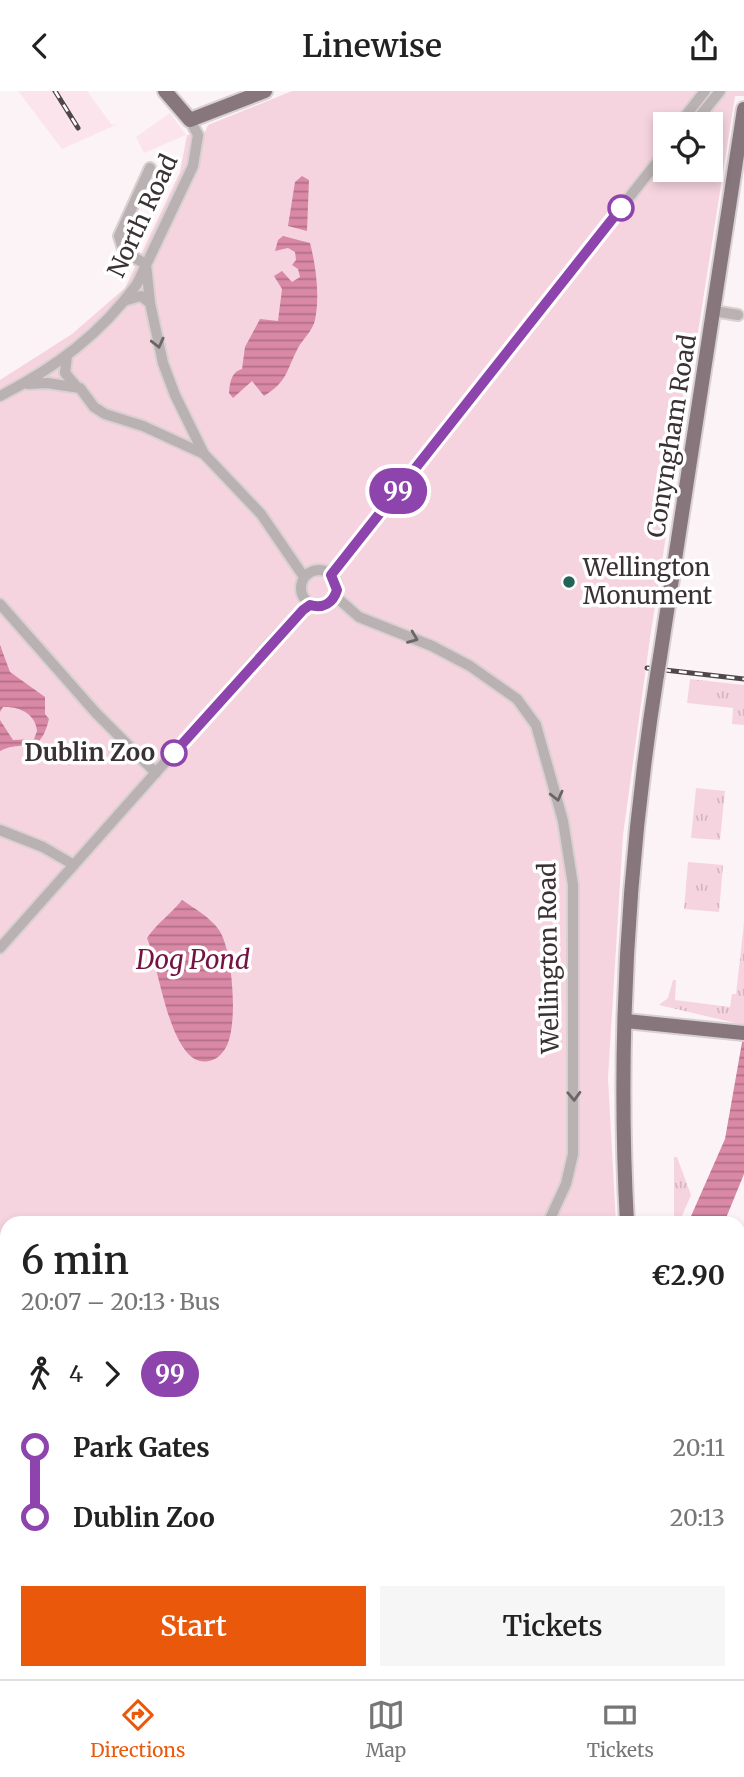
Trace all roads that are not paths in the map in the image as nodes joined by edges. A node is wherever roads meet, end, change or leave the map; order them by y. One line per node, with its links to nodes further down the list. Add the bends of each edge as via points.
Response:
1 (164, 91): 8 (main road)
2 (265, 91): 8 (main road)
3 (705, 91): 6 (street)
4 (720, 91): 7 (street)
5 (744, 109): 14 (main road, Conyngham Road)
6 (688, 112)
7 (703, 112)
8 (192, 125): 11 (street, North Road, via 196,142 190,172)
9 (653, 167): 23 (street)
10 (150, 168): 11 (street, via 119,236 124,252)
11 (146, 264): 12 (street, North Road); 13 (street)
12 (126, 300): 13 (street, via 141,296); 16 (street, North Road, via 98,333)
13 (150, 303): 20 (street, one-way to 20, via 163,363)
14 (714, 311): 15 (street); 32 (main road, Conyngham Road, bridge, via 634,835)
15 (738, 315)
16 (67, 355): 17 (street, North Road); 18 (street, via 65,373)
17 (26, 384): 18 (street); 19 (street, North Road)
18 (80, 388): 21 (street, via 105,414)
19 (0, 396)
20 (190, 427): 21 (street, via 189,439); 22 (street)
21 (178, 443): 22 (street)
22 (204, 454): 24 (street, via 261,514)
23 (331, 575): 24 (street, via 320,570); 25 (street)
24 (304, 577): 27 (street, via 300,592)
25 (335, 596): 27 (street, via 327,604); 34 (street, Wellington Road, one-way to 34, via 359,617 432,646 494,681 517,699 536,725 563,821 573,885 573,1154)
26 (0, 604): 28 (street)
27 (310, 605): 28 (street)
28 (156, 773): 30 (street)
29 (0, 830): 30 (street, via 43,846)
30 (74, 865): 31 (street)
31 (0, 948)
32 (626, 1021): 33 (main road); 35 (main road, Conyngham Road)
33 (738, 1032)
34 (551, 1216)
35 (627, 1216)

